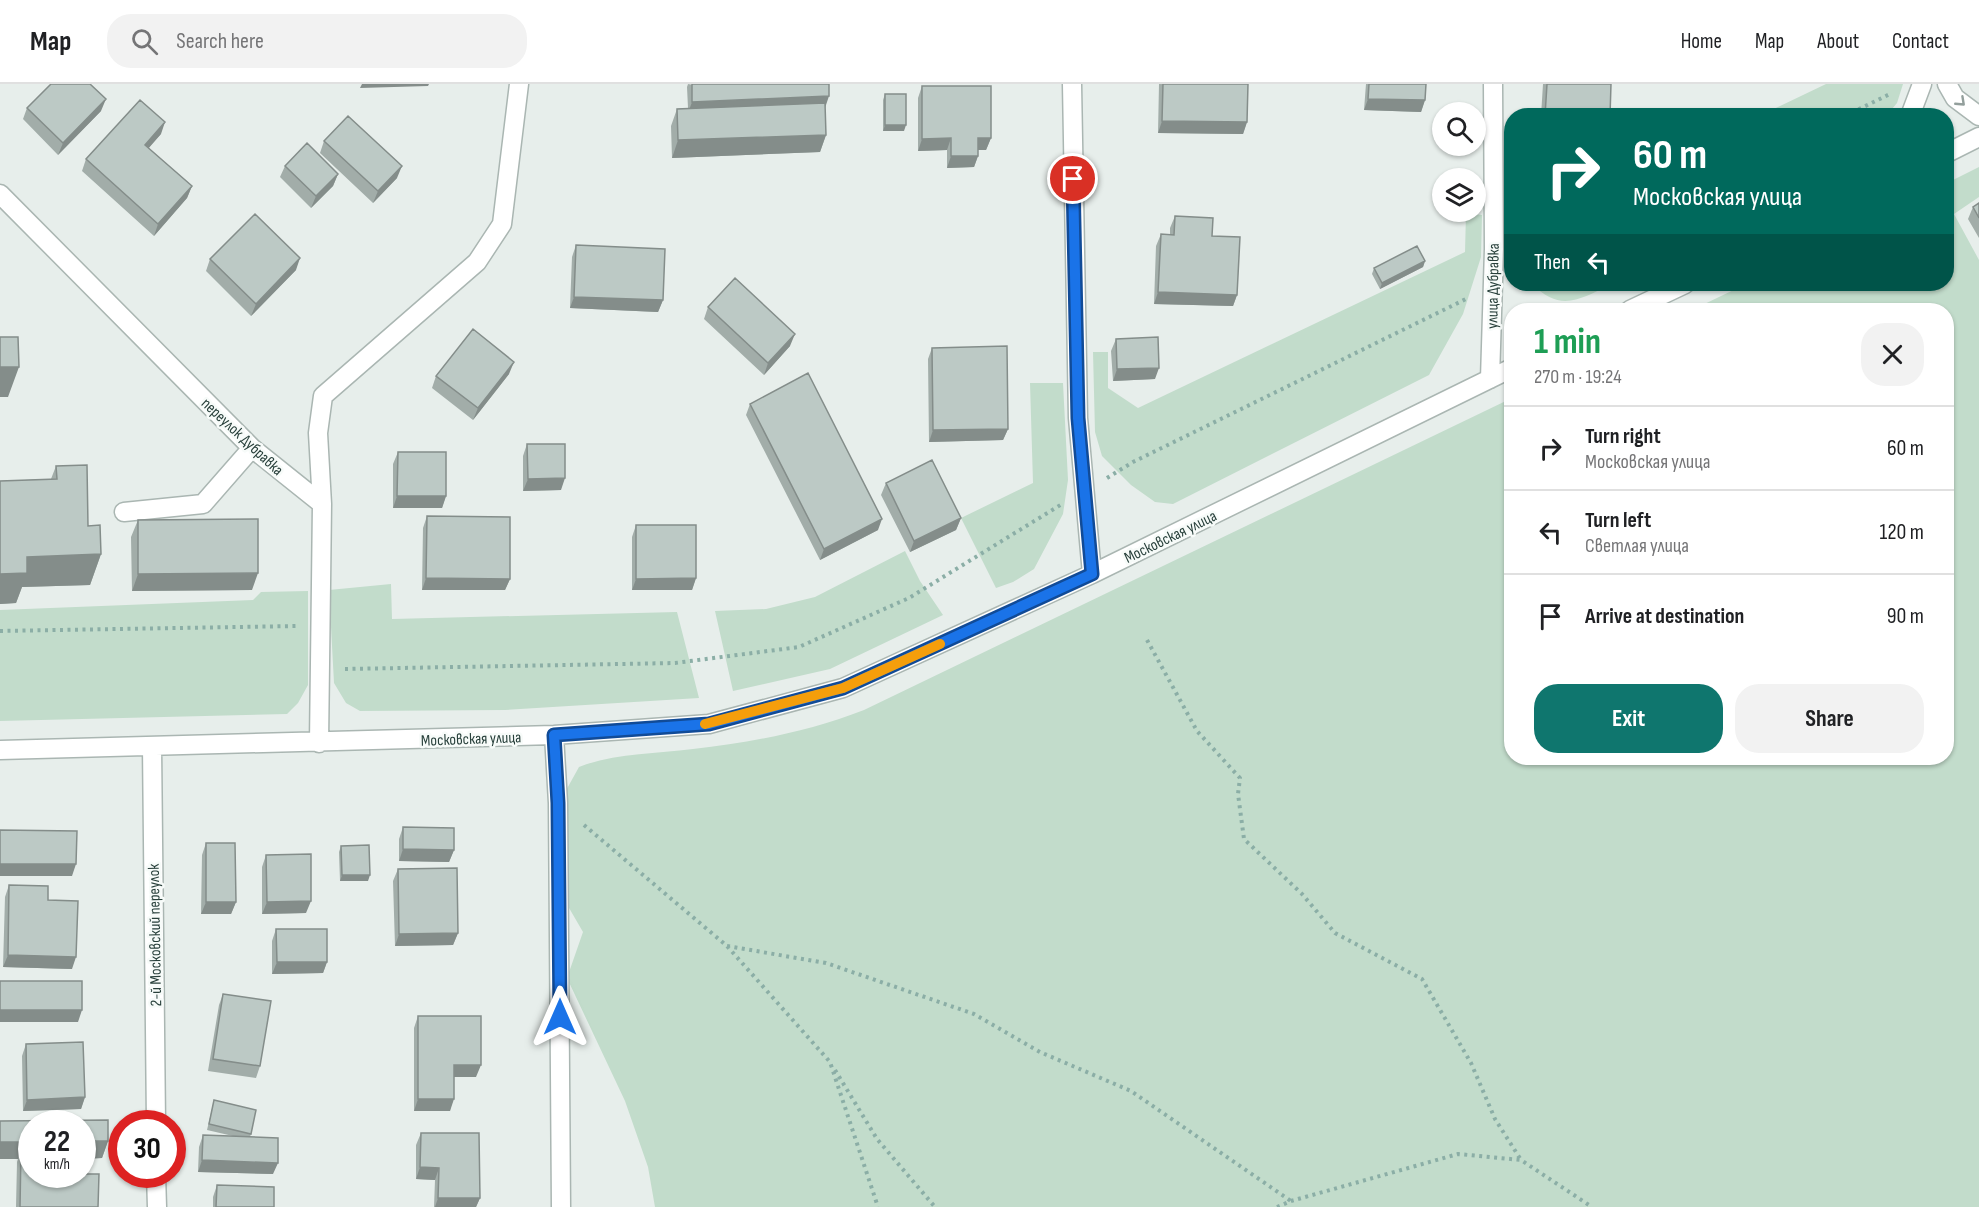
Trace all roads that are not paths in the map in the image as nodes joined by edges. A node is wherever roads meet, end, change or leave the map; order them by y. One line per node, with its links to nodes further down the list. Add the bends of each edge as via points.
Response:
1 (519, 84): 17 (street, via 502,224 477,262 322,396 318,433)
2 (1072, 84): 19 (street, via 1078,418)
3 (1492, 84): 15 (street, улица Дубравка)
4 (1922, 84): 6 (street)
5 (1947, 84): 7 (street, one-way to 7, via 1955,98)
6 (1913, 108)
7 (1979, 116)
8 (1979, 136): 9 (street)
9 (1954, 149)
10 (0, 194): 11 (street, переулок Дубравка)
11 (9, 212): 16 (street, переулок Дубравка)
12 (1670, 291): 13 (street)
13 (1645, 303)
14 (1504, 373): 15 (street, Московская улица)
15 (1490, 379): 19 (street, Московская улица)
16 (252, 448): 17 (street, переулок Дубравка); 18 (street, via 203,504)
17 (322, 504): 21 (street)
18 (124, 512)
19 (1092, 574): 20 (street, Московская улица, via 843,688 709,724)
20 (554, 735): 21 (street, Московская улица); 27 (street)
21 (319, 743): 22 (street, Московская улица)
22 (152, 746): 23 (street, Московская улица); 24 (street, 2-й Московский переулок)
23 (0, 750)
24 (156, 1110)
25 (156, 1188): 26 (street)
26 (157, 1207)
27 (561, 1207)

